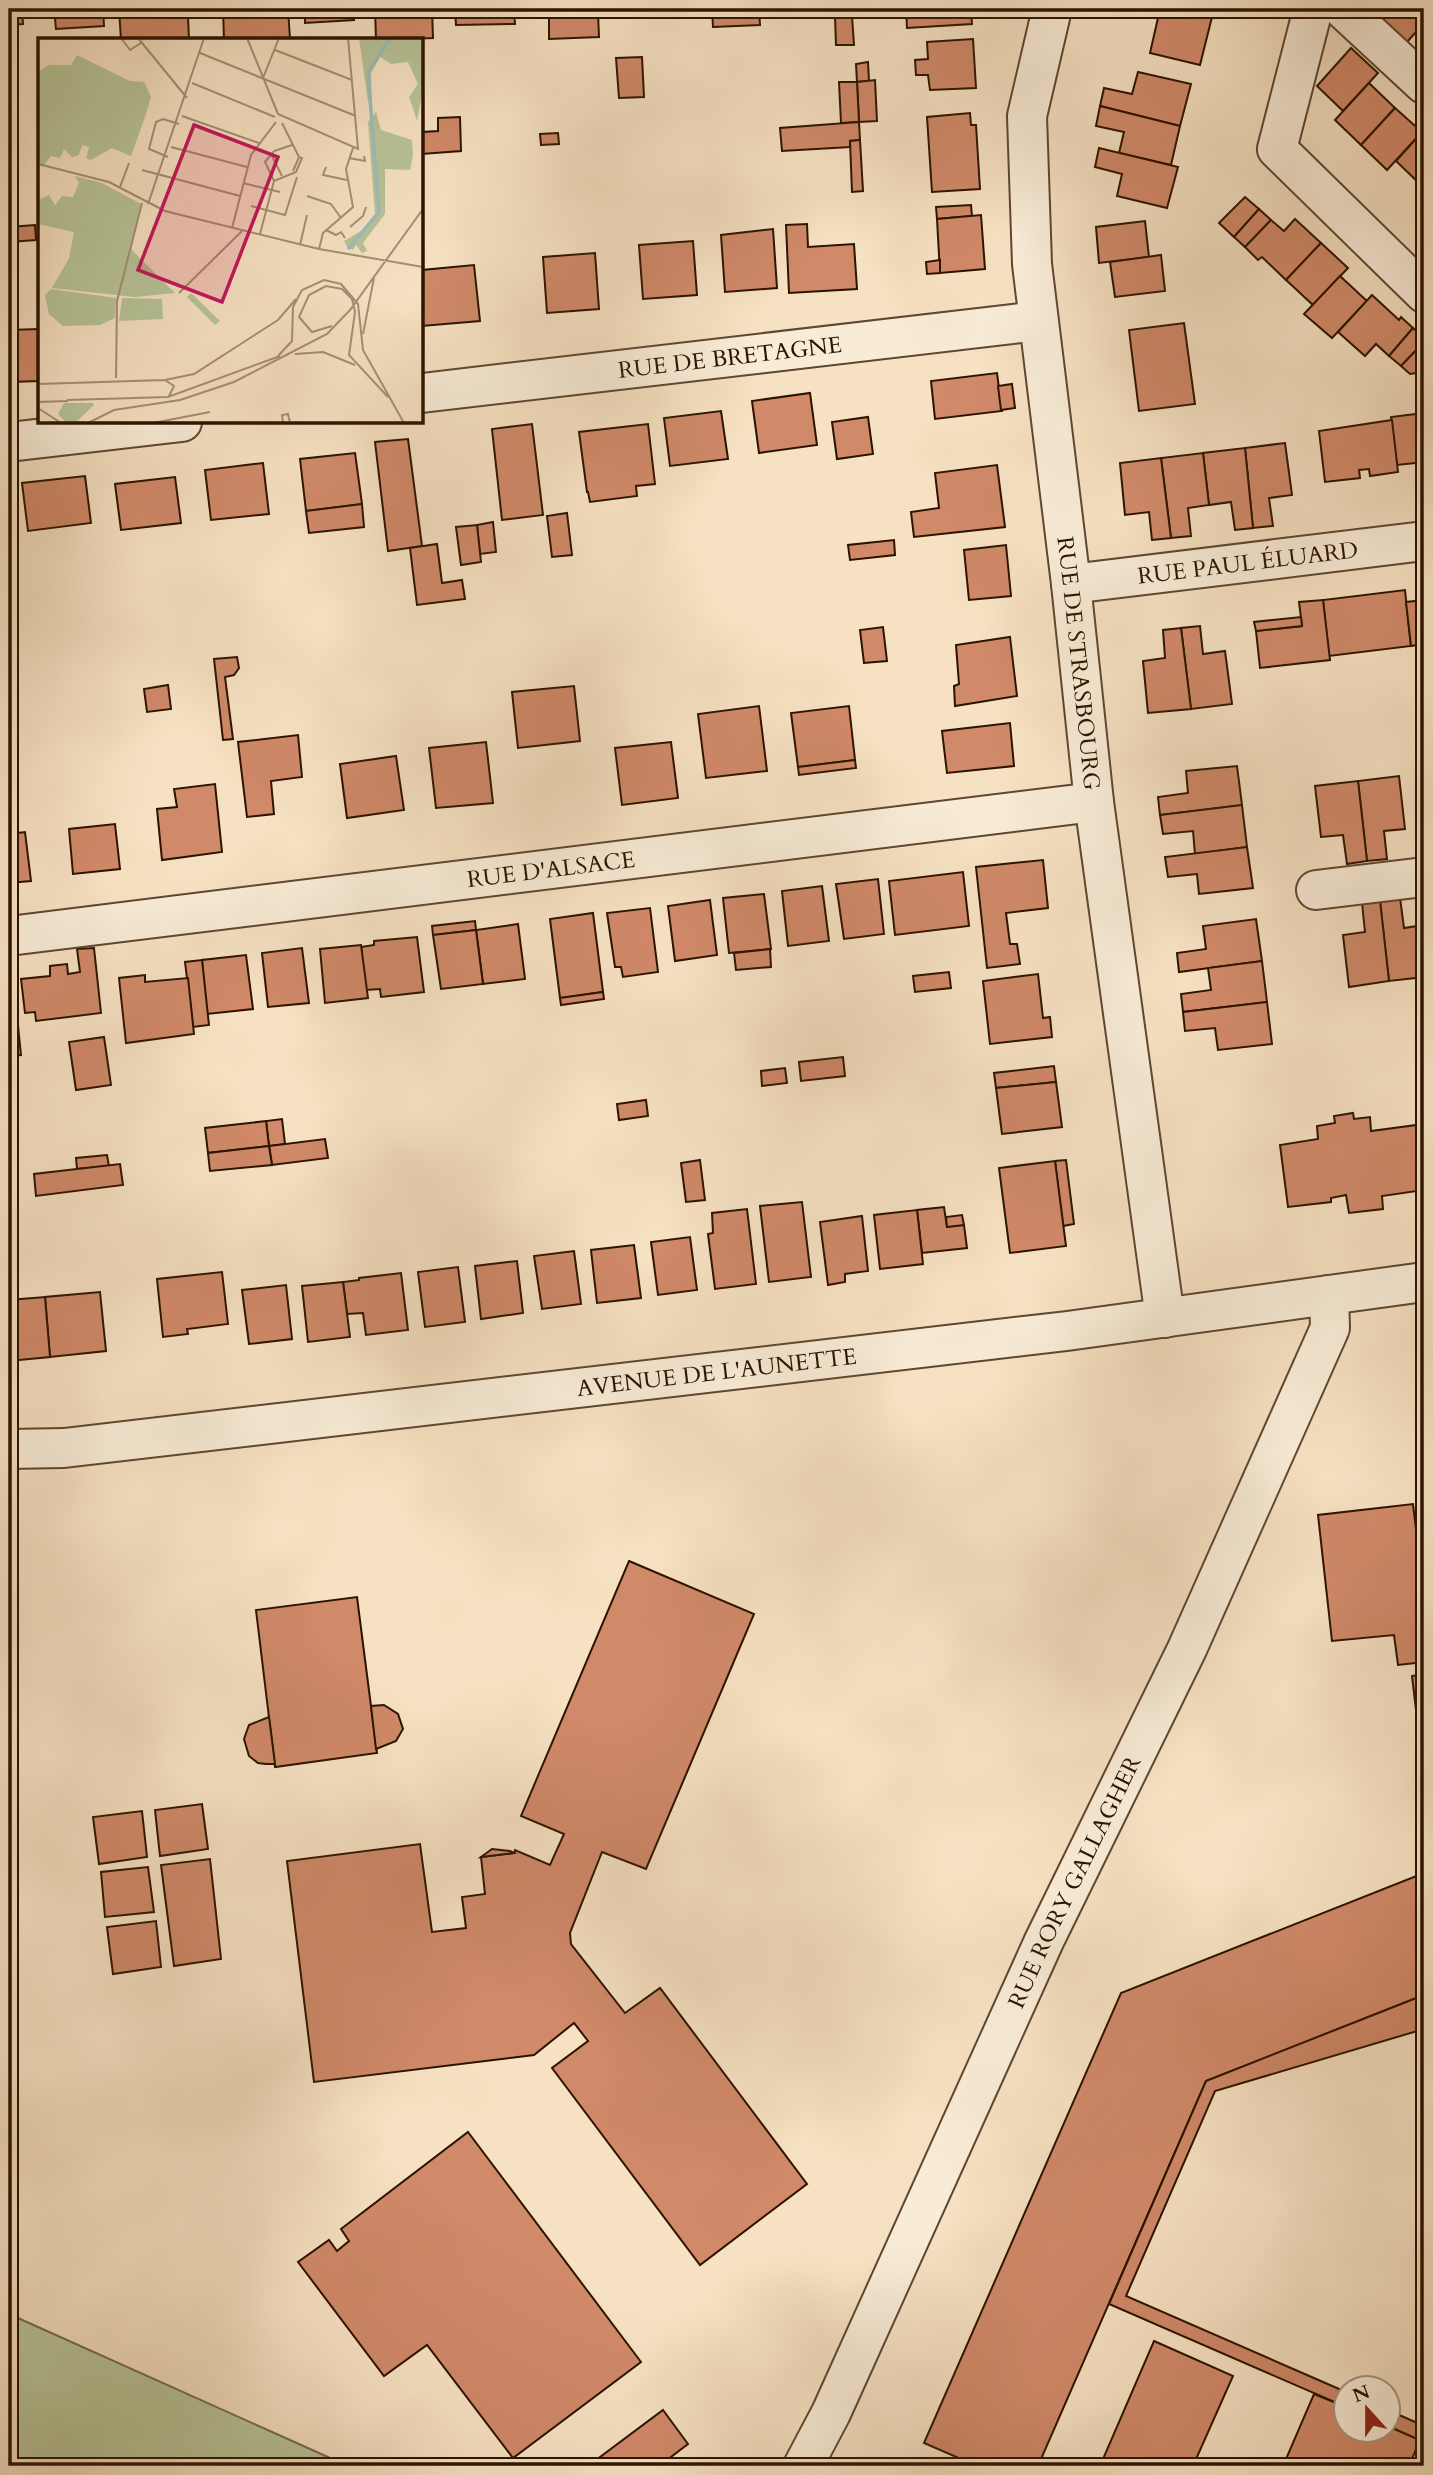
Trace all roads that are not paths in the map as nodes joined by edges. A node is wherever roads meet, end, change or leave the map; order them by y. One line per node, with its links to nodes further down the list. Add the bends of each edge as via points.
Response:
1 (1052, 9): 6 (street, RUE DE STRASBOURG, via 1027,116)
2 (1313, 9): 5 (street, via 1277,149)
3 (1343, 9): 4 (street)
4 (1424, 84)
5 (1424, 293)
6 (1038, 321): 7 (street, RUE DE BRETAGNE); 11 (street, RUE DE STRASBOURG)
7 (424, 393)
8 (165, 424): 9 (street)
9 (9, 442)
10 (1424, 541): 11 (street, RUE PAUL ÉLUARD)
11 (1071, 584): 12 (street, RUE DE STRASBOURG)
12 (1094, 802): 15 (street, RUE D'ALSACE); 18 (street, RUE DE STRASBOURG)
13 (1424, 877): 14 (street)
14 (1316, 890)
15 (9, 936)
16 (1424, 1282): 17 (street, AVENUE DE L'AUNETTE)
17 (1329, 1296): 18 (street, AVENUE DE L'AUNETTE); 20 (street, RUE RORY GALLAGHER, via 1330,1328 1187,1648 1044,1941)
18 (1165, 1318): 19 (street, AVENUE DE L'AUNETTE, via 64,1448)
19 (9, 1449)
20 (803, 2466)

